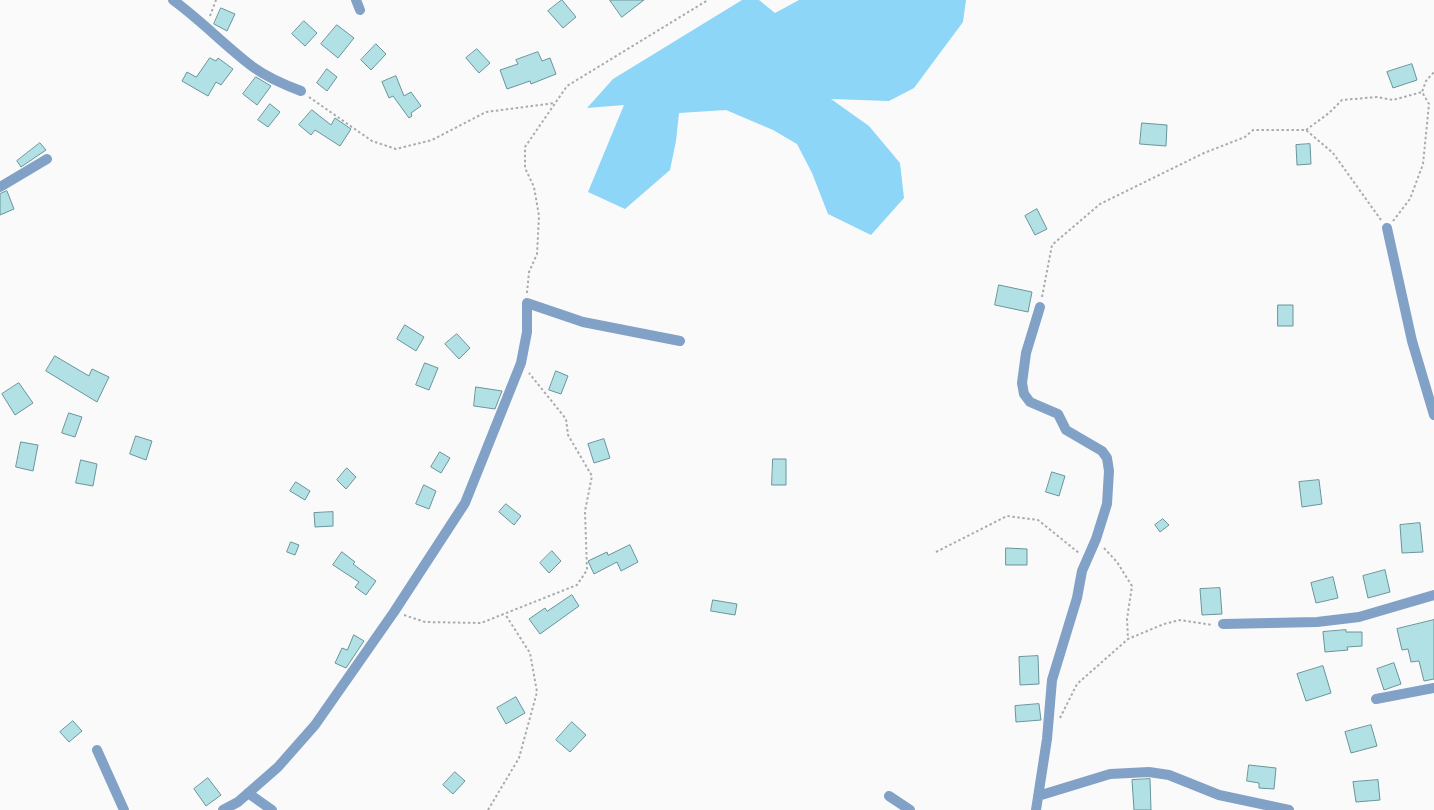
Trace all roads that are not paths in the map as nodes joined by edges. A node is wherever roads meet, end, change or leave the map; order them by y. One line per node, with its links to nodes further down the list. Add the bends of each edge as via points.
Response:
1 (173, 0): 2 (street, via 254,68)
2 (301, 92)
3 (46, 159): 4 (street)
4 (0, 187)
5 (1386, 228): 8 (street, via 1412,341)
6 (1040, 307): 16 (street, via 1026,353 1022,383 1024,394 1030,402 1058,414 1066,430 1102,451 1109,471 1107,504 1086,560 1052,680)
7 (680, 341): 14 (street, via 583,322 526,303 527,332 521,363 466,503 315,725 278,767)
8 (1434, 415)
9 (1434, 595): 10 (street, via 1359,617 1317,622)
10 (1223, 624)
11 (1434, 688): 12 (street)
12 (1376, 700)
13 (97, 750): 17 (street)
14 (248, 793): 18 (street); 19 (street)
15 (889, 796): 20 (street)
16 (1038, 796): 21 (street); 22 (street, via 1110,774 1150,772 1169,775 1219,795)
17 (124, 810)
18 (223, 810)
19 (272, 810)
20 (910, 810)
21 (1036, 810)
22 (1289, 810)

